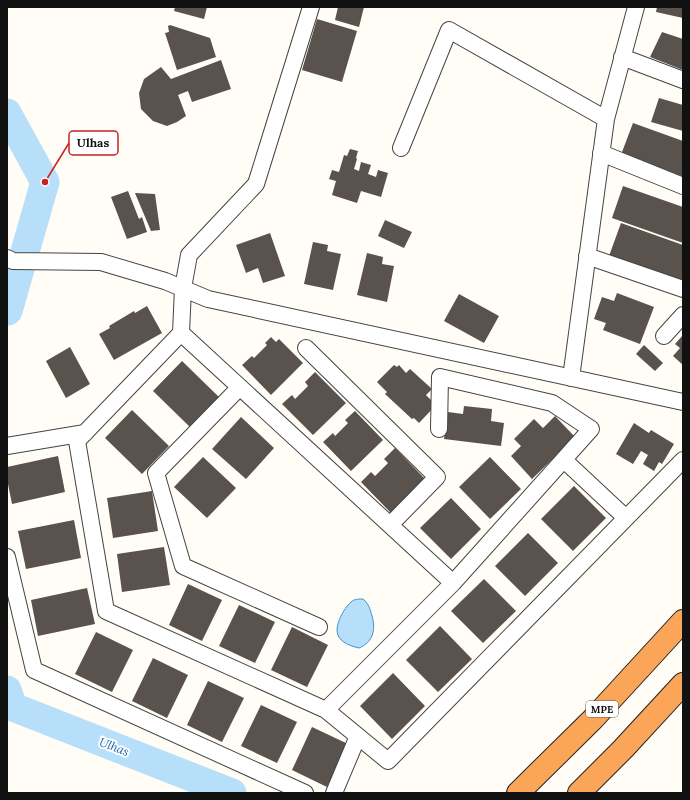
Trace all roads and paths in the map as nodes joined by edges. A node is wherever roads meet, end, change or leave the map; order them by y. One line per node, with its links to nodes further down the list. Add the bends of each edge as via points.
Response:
1 (311, 7): 11 (street, via 256,184 189,255)
2 (636, 7): 3 (street)
3 (622, 57): 4 (street); 5 (street)
4 (683, 80)
5 (606, 119): 6 (street, via 449,30); 7 (street)
6 (401, 148)
7 (601, 153): 8 (street); 9 (street)
8 (683, 186)
9 (587, 256): 12 (street); 17 (street)
10 (10, 260): 11 (street, via 101,262)
11 (183, 288): 14 (street); 17 (street, via 208,299)
12 (683, 289)
13 (683, 315): 15 (street)
14 (181, 333): 18 (street); 21 (street)
15 (664, 336)
16 (306, 348): 26 (street, via 437,477)
17 (571, 378): 19 (street)
18 (240, 387): 26 (street); 30 (street, via 156,473 184,566)
19 (683, 402)
20 (439, 429): 23 (street, via 440,376 552,403 591,429)
21 (84, 433): 22 (street); 32 (street, via 77,441 106,611)
22 (7, 446)
23 (564, 460): 25 (street); 28 (street)
24 (683, 460): 25 (street)
25 (626, 518): 33 (street, via 388,761)
26 (390, 525): 28 (street)
27 (7, 557): 34 (street, via 34,670)
28 (453, 583): 32 (street)
29 (683, 621): 36 (highway, MPE, via 593,720)
30 (319, 627)
31 (683, 684): 37 (highway, via 624,749)
32 (326, 710): 33 (street)
33 (358, 736): 35 (street)
34 (305, 793)
35 (334, 793)
36 (518, 793)
37 (579, 793)

